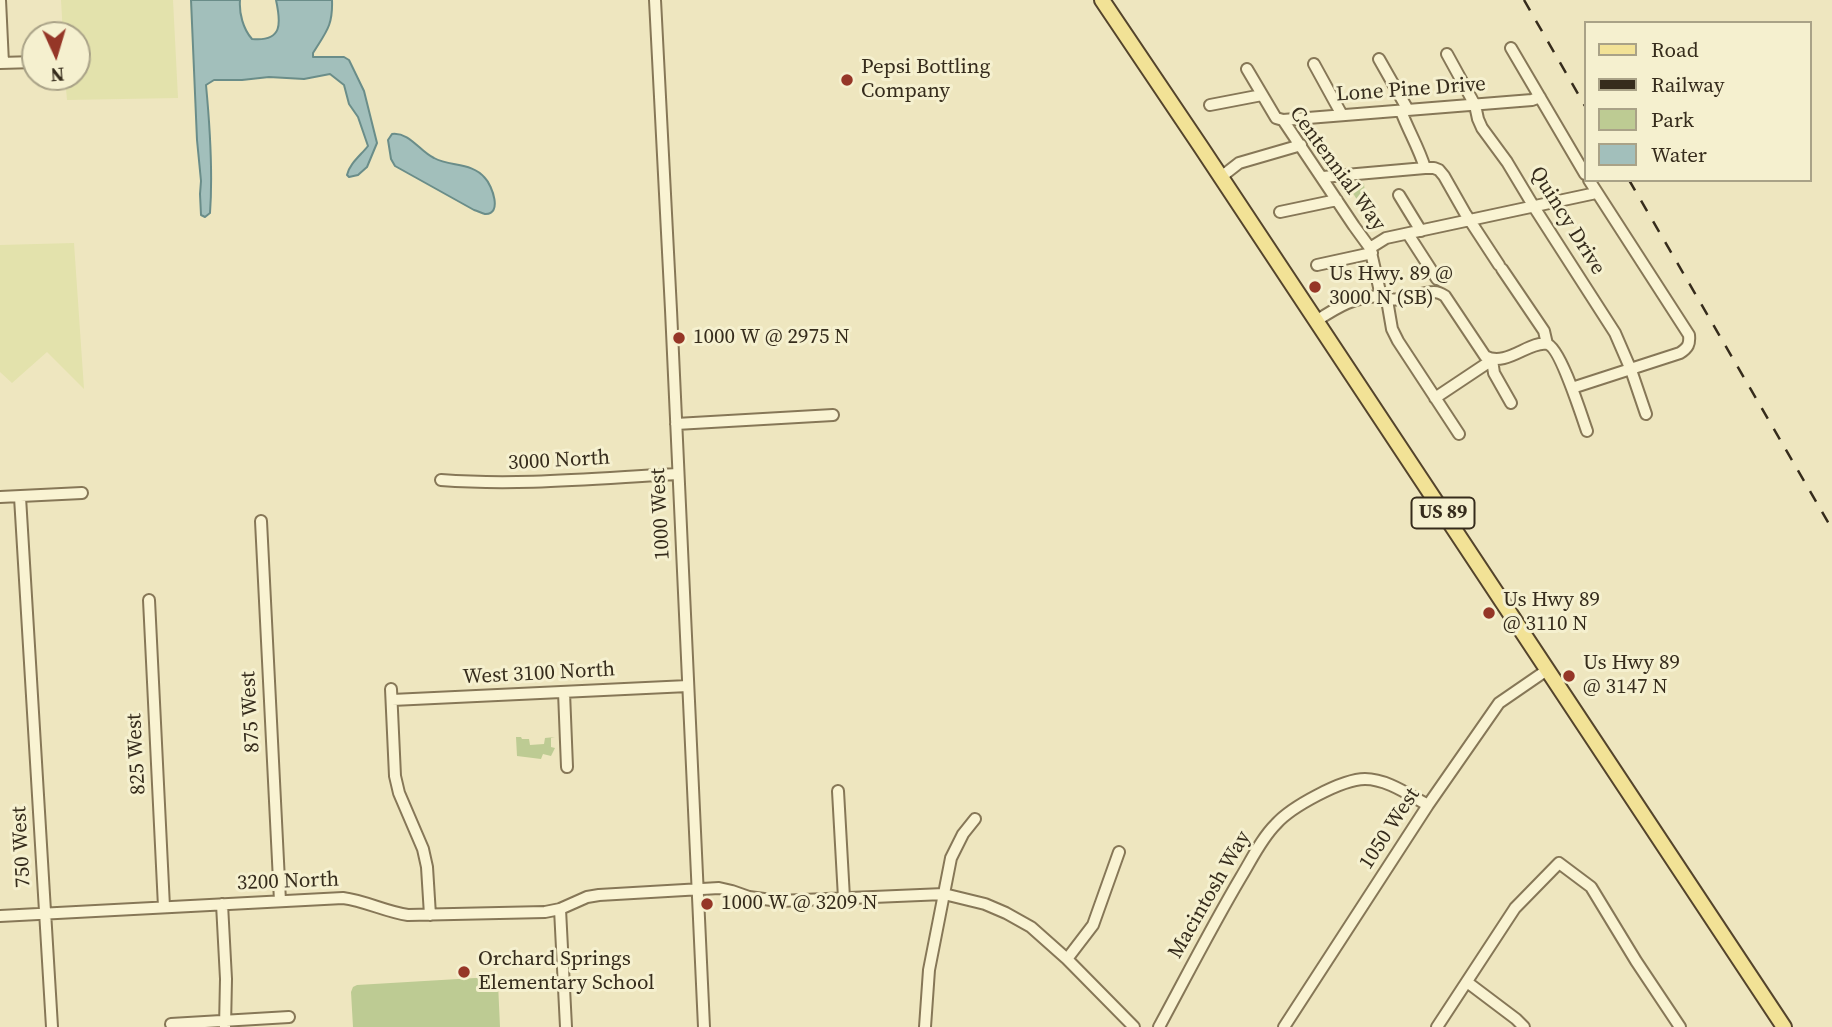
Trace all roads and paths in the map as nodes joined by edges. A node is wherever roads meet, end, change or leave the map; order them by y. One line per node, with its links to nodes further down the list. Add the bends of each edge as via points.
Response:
1 (0, 0): 8 (street)
2 (655, 0): 45 (street, 1000 West)
3 (1102, 0): 21 (main road, US 89)
4 (1511, 48): 12 (street)
5 (1447, 54): 13 (street, Quincy Drive)
6 (1379, 59): 15 (street)
7 (21, 62): 8 (street)
8 (2, 63)
9 (1314, 64): 16 (street)
10 (1247, 69): 11 (street, Centennial Way)
11 (1262, 95): 14 (street); 17 (street, Centennial Way, via 1276,118)
12 (1540, 97): 13 (street, Lone Pine Drive); 20 (street)
13 (1475, 105): 15 (street, Lone Pine Drive); 27 (street, Quincy Drive, via 1482,128)
14 (1210, 106)
15 (1405, 110): 16 (street, Lone Pine Drive); 19 (street)
16 (1342, 115): 17 (street, Lone Pine Drive)
17 (1283, 120): 18 (street, Centennial Way)
18 (1301, 145): 21 (street, via 1240,163); 22 (street, Centennial Way)
19 (1425, 168): 22 (street); 29 (street, via 1439,170)
20 (1584, 172)
21 (1221, 177): 36 (main road, US 89)
22 (1323, 177): 26 (street, Centennial Way)
23 (1590, 182): 24 (street)
24 (1596, 193): 27 (street); 39 (street, via 1689,335 1687,349)
25 (1399, 195): 30 (street)
26 (1337, 200): 28 (street); 32 (street, Centennial Way)
27 (1534, 207): 29 (street); 39 (street, Quincy Drive, via 1615,333)
28 (1280, 212)
29 (1471, 220): 30 (street); 37 (street)
30 (1421, 231): 31 (street)
31 (1408, 234): 32 (street, via 1386,238); 34 (street)
32 (1371, 251): 33 (street); 35 (street, Centennial Way)
33 (1317, 265)
34 (1437, 278)
35 (1384, 298): 36 (street, via 1353,300); 38 (street, via 1436,292 1445,296); 41 (street, Centennial Way, via 1398,341)
36 (1316, 321): 55 (main road, US 89)
37 (1548, 344): 38 (street); 40 (street)
38 (1492, 360): 41 (street); 42 (street, via 1494,373)
39 (1631, 370): 40 (street); 43 (street, Quincy Drive)
40 (1572, 388): 46 (street)
41 (1435, 398): 47 (street, Centennial Way)
42 (1511, 402)
43 (1646, 414)
44 (833, 415): 45 (street)
45 (676, 424): 48 (street, 1000 West)
46 (1587, 431)
47 (1459, 435)
48 (678, 474): 49 (street, 3000 North, via 510,483); 56 (street, 1000 West)
49 (441, 480)
50 (82, 493): 51 (street)
51 (20, 496): 52 (street); 70 (street, 750 West)
52 (0, 497)
53 (261, 521): 66 (street, 875 West)
54 (149, 600): 68 (street, 825 West)
55 (1547, 670): 60 (street, 1050 West, via 1499,703); 88 (main road, US 89)
56 (688, 686): 57 (street, West 3100 North); 63 (street, 1000 West)
57 (564, 692): 58 (street); 71 (street, West 3100 North, via 391,694 395,776 428,867)
58 (567, 767)
59 (838, 791): 65 (street)
60 (1428, 805): 83 (street, Macintosh Way, via 1381,781 1346,781 1278,821 1220,912); 84 (street, 1050 West)
61 (975, 819): 64 (street, via 955,848)
62 (1119, 852): 73 (street, via 1093,925)
63 (697, 889): 65 (street, 3200 North, via 719,888 779,901); 69 (street, 3200 North, via 599,895); 80 (street, 1000 West)
64 (944, 894): 65 (street, 3200 North); 73 (street, 3200 North, via 1006,913 1031,927); 81 (street, via 929,970)
65 (844, 898)
66 (280, 901): 67 (street, 3200 North); 71 (street, 3200 North, via 355,899 391,913)
67 (222, 904): 68 (street, 3200 North); 77 (street)
68 (164, 907): 70 (street, 3200 North)
69 (560, 909): 71 (street, 3200 North); 79 (street)
70 (45, 914): 72 (street, 3200 North); 78 (street, 750 West)
71 (430, 915)
72 (0, 916)
73 (1067, 959): 82 (street, 3200 North)
74 (1466, 982): 85 (street); 86 (street); 87 (street, via 1514,908 1559,863 1591,887)
75 (289, 1017): 77 (street)
76 (171, 1024): 77 (street)
77 (225, 1024)
78 (52, 1027)
79 (566, 1027)
80 (704, 1027)
81 (925, 1027)
82 (1134, 1027)
83 (1159, 1027)
84 (1284, 1027)
85 (1437, 1027)
86 (1524, 1027)
87 (1680, 1027)
88 (1784, 1027)

